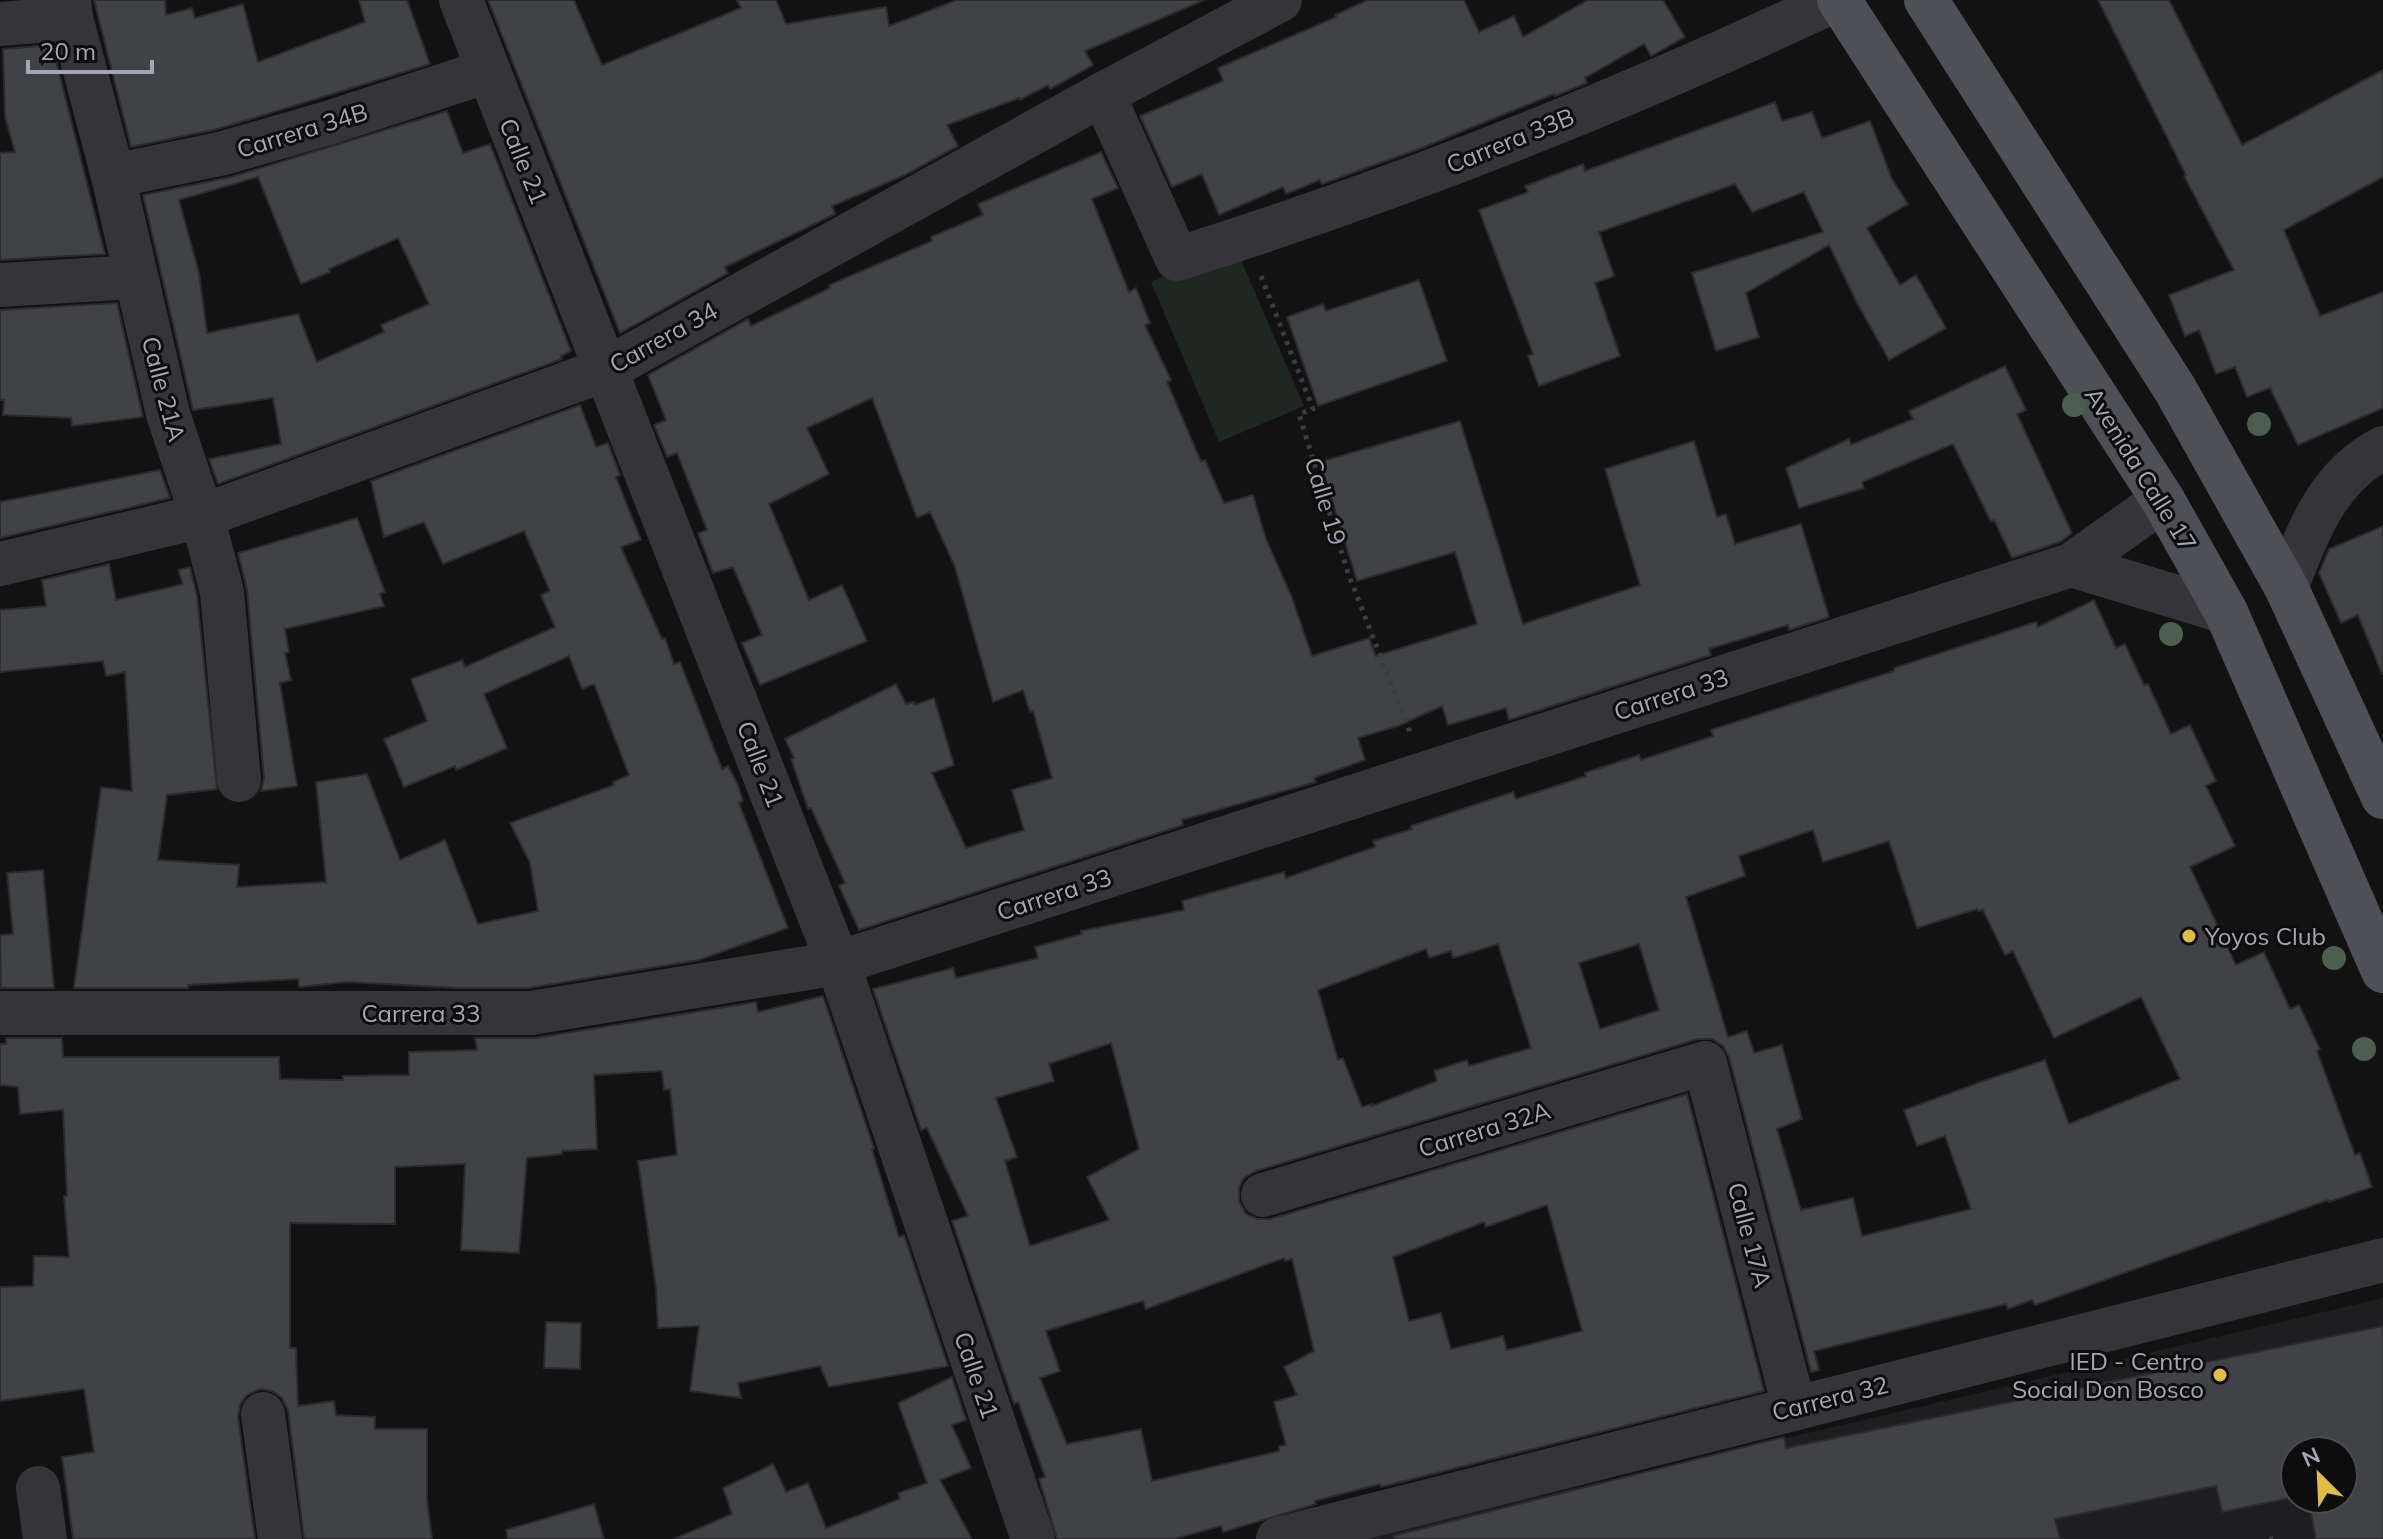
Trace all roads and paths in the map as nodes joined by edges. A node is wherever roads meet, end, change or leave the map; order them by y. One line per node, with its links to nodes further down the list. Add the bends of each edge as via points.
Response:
1 (461, 0): 7 (street, Calle 21)
2 (1280, 0): 8 (street, Carrera 34)
3 (1837, 0): 10 (street, Carrera 33B, via 1626,94); 15 (main road, Avenida Calle 17)
4 (1926, 0): 19 (main road, via 2175,389)
5 (70, 9): 6 (street); 9 (street, Calle 21A)
6 (0, 24)
7 (488, 71): 9 (street, Carrera 34B, via 224,153); 13 (street, Calle 21)
8 (1103, 94): 10 (street, Carrera 33B, via 1177,259); 13 (street, Carrera 34)
9 (113, 176): 11 (street, Calle 21A)
10 (1246, 237): 21 (path, Calle 19, via 1313,409 1299,414 1348,573)
11 (136, 277): 12 (street); 16 (street, Calle 21A, via 168,414)
12 (0, 285)
13 (607, 369): 16 (street, Carrera 34); 24 (street, Calle 21)
14 (2383, 448): 19 (street, via 2364,458 2318,510)
15 (2170, 512): 18 (street, Carrera 33); 20 (main road, Avenida Calle 17)
16 (202, 516): 17 (street, Carrera 34); 22 (street, Calle 21A, via 222,592)
17 (0, 564)
18 (2071, 565): 20 (street); 21 (street, Carrera 33)
19 (2286, 587): 23 (main road)
20 (2218, 596): 25 (main road, Avenida Calle 17)
21 (1426, 773): 24 (street, Carrera 33)
22 (239, 780)
23 (2383, 797)
24 (838, 963): 26 (street, Carrera 33, via 531,1013); 35 (street, Calle 21)
25 (2383, 971)
26 (0, 1013)
27 (1705, 1063): 28 (street, Carrera 32A); 30 (street, Calle 17A)
28 (1263, 1195)
29 (2383, 1260): 30 (street, Carrera 32)
30 (1794, 1407): 36 (street, Carrera 32)
31 (263, 1414): 34 (street)
32 (38, 1488): 33 (street)
33 (45, 1539)
34 (280, 1539)
35 (1033, 1539)
36 (1278, 1539)
37 (2269, 1539): 38 (path)
38 (2279, 1539)

